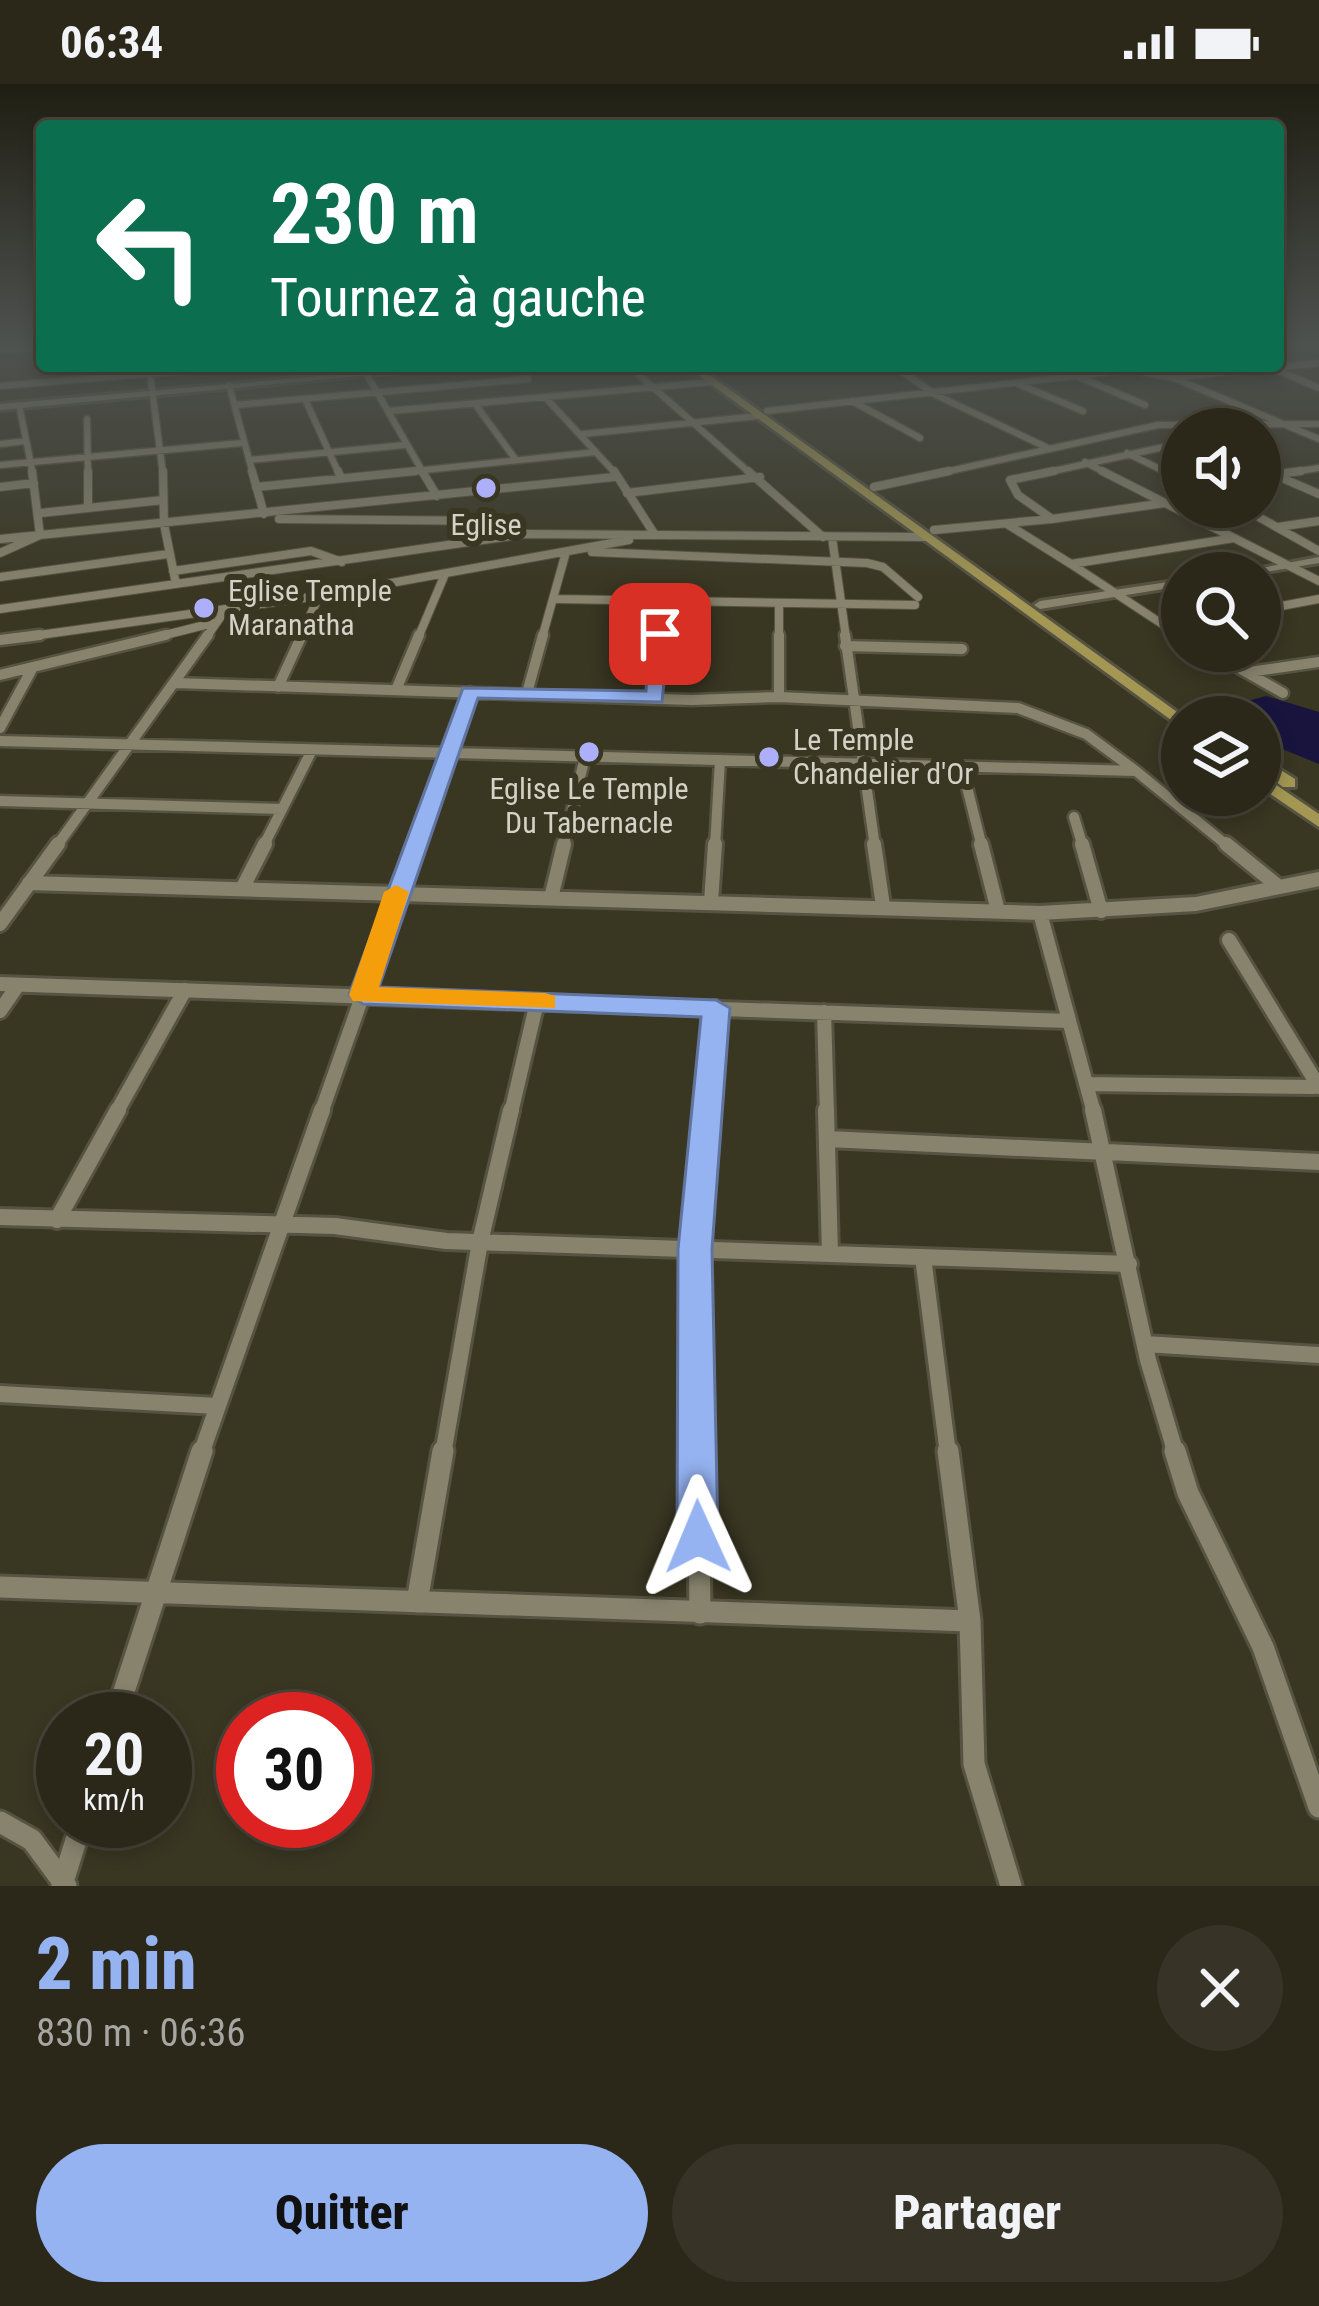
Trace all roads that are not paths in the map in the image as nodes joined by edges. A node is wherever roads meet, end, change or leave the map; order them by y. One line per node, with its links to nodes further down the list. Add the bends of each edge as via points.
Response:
1 (23, 427): 20 (street)
2 (87, 427): 31 (street)
3 (159, 427): 26 (street)
4 (239, 427): 22 (street)
5 (317, 427): 27 (street)
6 (396, 427): 23 (street)
7 (492, 427): 33 (street)
8 (576, 427): 17 (street)
9 (652, 427): 17 (street)
10 (698, 427): 44 (street)
11 (782, 427): 67 (main road)
12 (784, 427): 48 (main road)
13 (900, 427): 18 (street)
14 (998, 427): 25 (street)
15 (1149, 427): 25 (street)
16 (1291, 427): 19 (street)
17 (583, 434): 28 (street)
18 (920, 438)
19 (1319, 439)
20 (26, 441): 21 (street); 34 (street)
21 (0, 443)
22 (242, 443): 26 (street); 32 (street)
23 (405, 445): 27 (street); 40 (street)
24 (1161, 447): 30 (street)
25 (1048, 448): 29 (street)
26 (163, 450): 31 (street); 53 (street)
27 (329, 452): 32 (street); 45 (street)
28 (596, 452): 33 (street); 42 (street)
29 (1036, 452): 37 (street); 48 (street)
30 (1127, 453): 35 (street); 39 (street)
31 (85, 457): 34 (street); 56 (street)
32 (249, 460): 47 (street)
33 (516, 460): 40 (street)
34 (31, 462): 36 (street); 46 (street)
35 (1085, 462): 37 (street); 54 (street)
36 (0, 465)
37 (1068, 466): 60 (street, via 1008,482)
38 (1319, 468): 41 (street)
39 (1161, 469)
40 (419, 470): 45 (street); 52 (street)
41 (1281, 473)
42 (614, 476): 50 (street); 52 (street)
43 (1281, 476): 51 (street)
44 (760, 477): 50 (street); 71 (street)
45 (341, 478): 47 (street)
46 (34, 483): 49 (street); 57 (street)
47 (256, 487): 58 (street)
48 (874, 487): 67 (main road)
49 (0, 488)
50 (627, 493): 70 (street)
51 (1319, 494)
52 (437, 496): 58 (street)
53 (163, 500): 56 (street); 62 (street)
54 (1161, 500)
55 (1161, 504): 60 (street)
56 (88, 507): 57 (street)
57 (41, 513): 69 (street)
58 (264, 514): 59 (street)
59 (240, 517): 62 (street); 68 (street, via 500,521)
60 (1052, 519): 63 (street)
61 (1319, 521): 64 (street)
62 (164, 524): 69 (street); 76 (street)
63 (1007, 524): 67 (street); 80 (street)
64 (1281, 527)
65 (1215, 528): 72 (street)
66 (1279, 528): 77 (street)
67 (929, 533): 71 (street); 96 (main road); 120 (main road)
68 (521, 534): 70 (street); 79 (street)
69 (40, 535): 73 (street); 75 (street)
70 (652, 536): 71 (street); 74 (street)
71 (827, 537): 78 (street)
72 (1234, 538): 80 (street); 81 (street)
73 (0, 539)
74 (570, 551): 78 (street); 84 (street); 91 (street)
75 (0, 553)
76 (168, 554): 83 (street); 85 (street)
77 (1319, 555): 81 (street)
78 (833, 561): 94 (street); 94 (street, via 876,564 916,601)
79 (342, 562): 83 (street, via 311,551); 87 (street)
80 (1071, 564): 89 (street)
81 (1288, 565): 82 (street); 86 (street)
82 (1281, 566)
83 (173, 571): 87 (street)
84 (445, 574): 90 (street); 112 (street)
85 (0, 577)
86 (1319, 581)
87 (176, 584): 98 (street)
88 (1161, 587): 89 (street)
89 (1114, 595): 96 (street); 101 (street)
90 (319, 596): 99 (street); 111 (street)
91 (556, 599): 93 (street); 114 (street)
92 (1319, 599): 97 (street)
93 (662, 601): 95 (street); 118 (street)
94 (842, 603): 95 (street); 103 (street)
95 (779, 604): 117 (street)
96 (1040, 605): 116 (main road)
97 (1281, 606)
98 (0, 609)
99 (226, 609): 100 (street); 102 (street)
100 (217, 622): 107 (street); 110 (street)
101 (1161, 625)
102 (0, 640)
103 (845, 646): 104 (street); 119 (street)
104 (962, 649)
105 (1319, 662): 106 (street)
106 (1281, 667)
107 (32, 669): 109 (street); 121 (street)
108 (1249, 672): 115 (street)
109 (0, 675)
110 (176, 682): 111 (street); 123 (street)
111 (278, 687): 112 (street)
112 (396, 690): 113 (street)
113 (470, 692): 114 (street); 125 (street)
114 (527, 693): 118 (street)
115 (1283, 693)
116 (1168, 696)
117 (779, 697): 118 (street); 119 (street)
118 (655, 698)
119 (853, 699): 128 (street); 130 (street, via 988,704 1048,715)
120 (1161, 707)
121 (0, 728)
122 (0, 741): 123 (street)
123 (129, 743): 124 (street); 134 (street)
124 (312, 750): 125 (street); 136 (street)
125 (449, 753): 126 (street); 143 (street)
126 (585, 757): 127 (street); 144 (street)
127 (720, 760): 128 (street); 145 (street)
128 (862, 764): 129 (street); 146 (street)
129 (962, 766): 130 (street); 148 (street)
130 (1136, 771): 142 (street)
131 (1281, 776): 135 (main road)
132 (1281, 794): 138 (main road)
133 (0, 801): 134 (street)
134 (83, 803): 136 (street); 140 (street)
135 (1319, 804)
136 (282, 808): 141 (street)
137 (1074, 817): 147 (street)
138 (1319, 822)
139 (1319, 879): 142 (street)
140 (29, 883): 141 (street); 150 (street)
141 (243, 887): 143 (street)
142 (1279, 887): 147 (street, via 1196,904)
143 (396, 893): 144 (street); 155 (street)
144 (551, 898): 145 (street)
145 (711, 902): 146 (street)
146 (883, 906): 148 (street)
147 (1101, 910): 149 (street)
148 (998, 911): 149 (street)
149 (1040, 913): 160 (street)
150 (0, 924)
151 (1229, 940): 162 (street)
152 (0, 984): 153 (street)
153 (18, 985): 154 (street); 158 (street)
154 (185, 990): 155 (street); 167 (street)
155 (363, 995): 156 (street); 168 (street)
156 (537, 1002): 157 (street); 169 (street)
157 (716, 1008): 159 (street); 170 (street)
158 (0, 1011)
159 (824, 1012): 160 (street); 163 (street)
160 (1070, 1021): 161 (street)
161 (1086, 1084): 162 (street); 164 (street)
162 (1317, 1087)
163 (828, 1139): 164 (street); 171 (street)
164 (1106, 1155): 165 (street); 173 (street)
165 (1319, 1162)
166 (0, 1217): 167 (street)
167 (57, 1220): 168 (street)
168 (281, 1226): 169 (street); 177 (street)
169 (480, 1242): 170 (street); 180 (street)
170 (695, 1249): 171 (street); 181 (street)
171 (830, 1253): 172 (street)
172 (923, 1257): 173 (street); 182 (street)
173 (1129, 1264): 174 (street)
174 (1145, 1343): 175 (street); 184 (street, via 1188,1493 1263,1647)
175 (1319, 1355)
176 (0, 1394): 177 (street)
177 (217, 1406): 179 (street)
178 (0, 1587): 179 (street)
179 (155, 1596): 180 (street); 183 (street)
180 (417, 1602): 181 (street)
181 (700, 1612): 182 (street)
182 (970, 1621): 188 (street, via 974,1764)
183 (125, 1692)
184 (1319, 1807)
185 (0, 1822): 187 (street, via 39,1844)
186 (74, 1848): 187 (street)
187 (62, 1886)
188 (1011, 1886)

